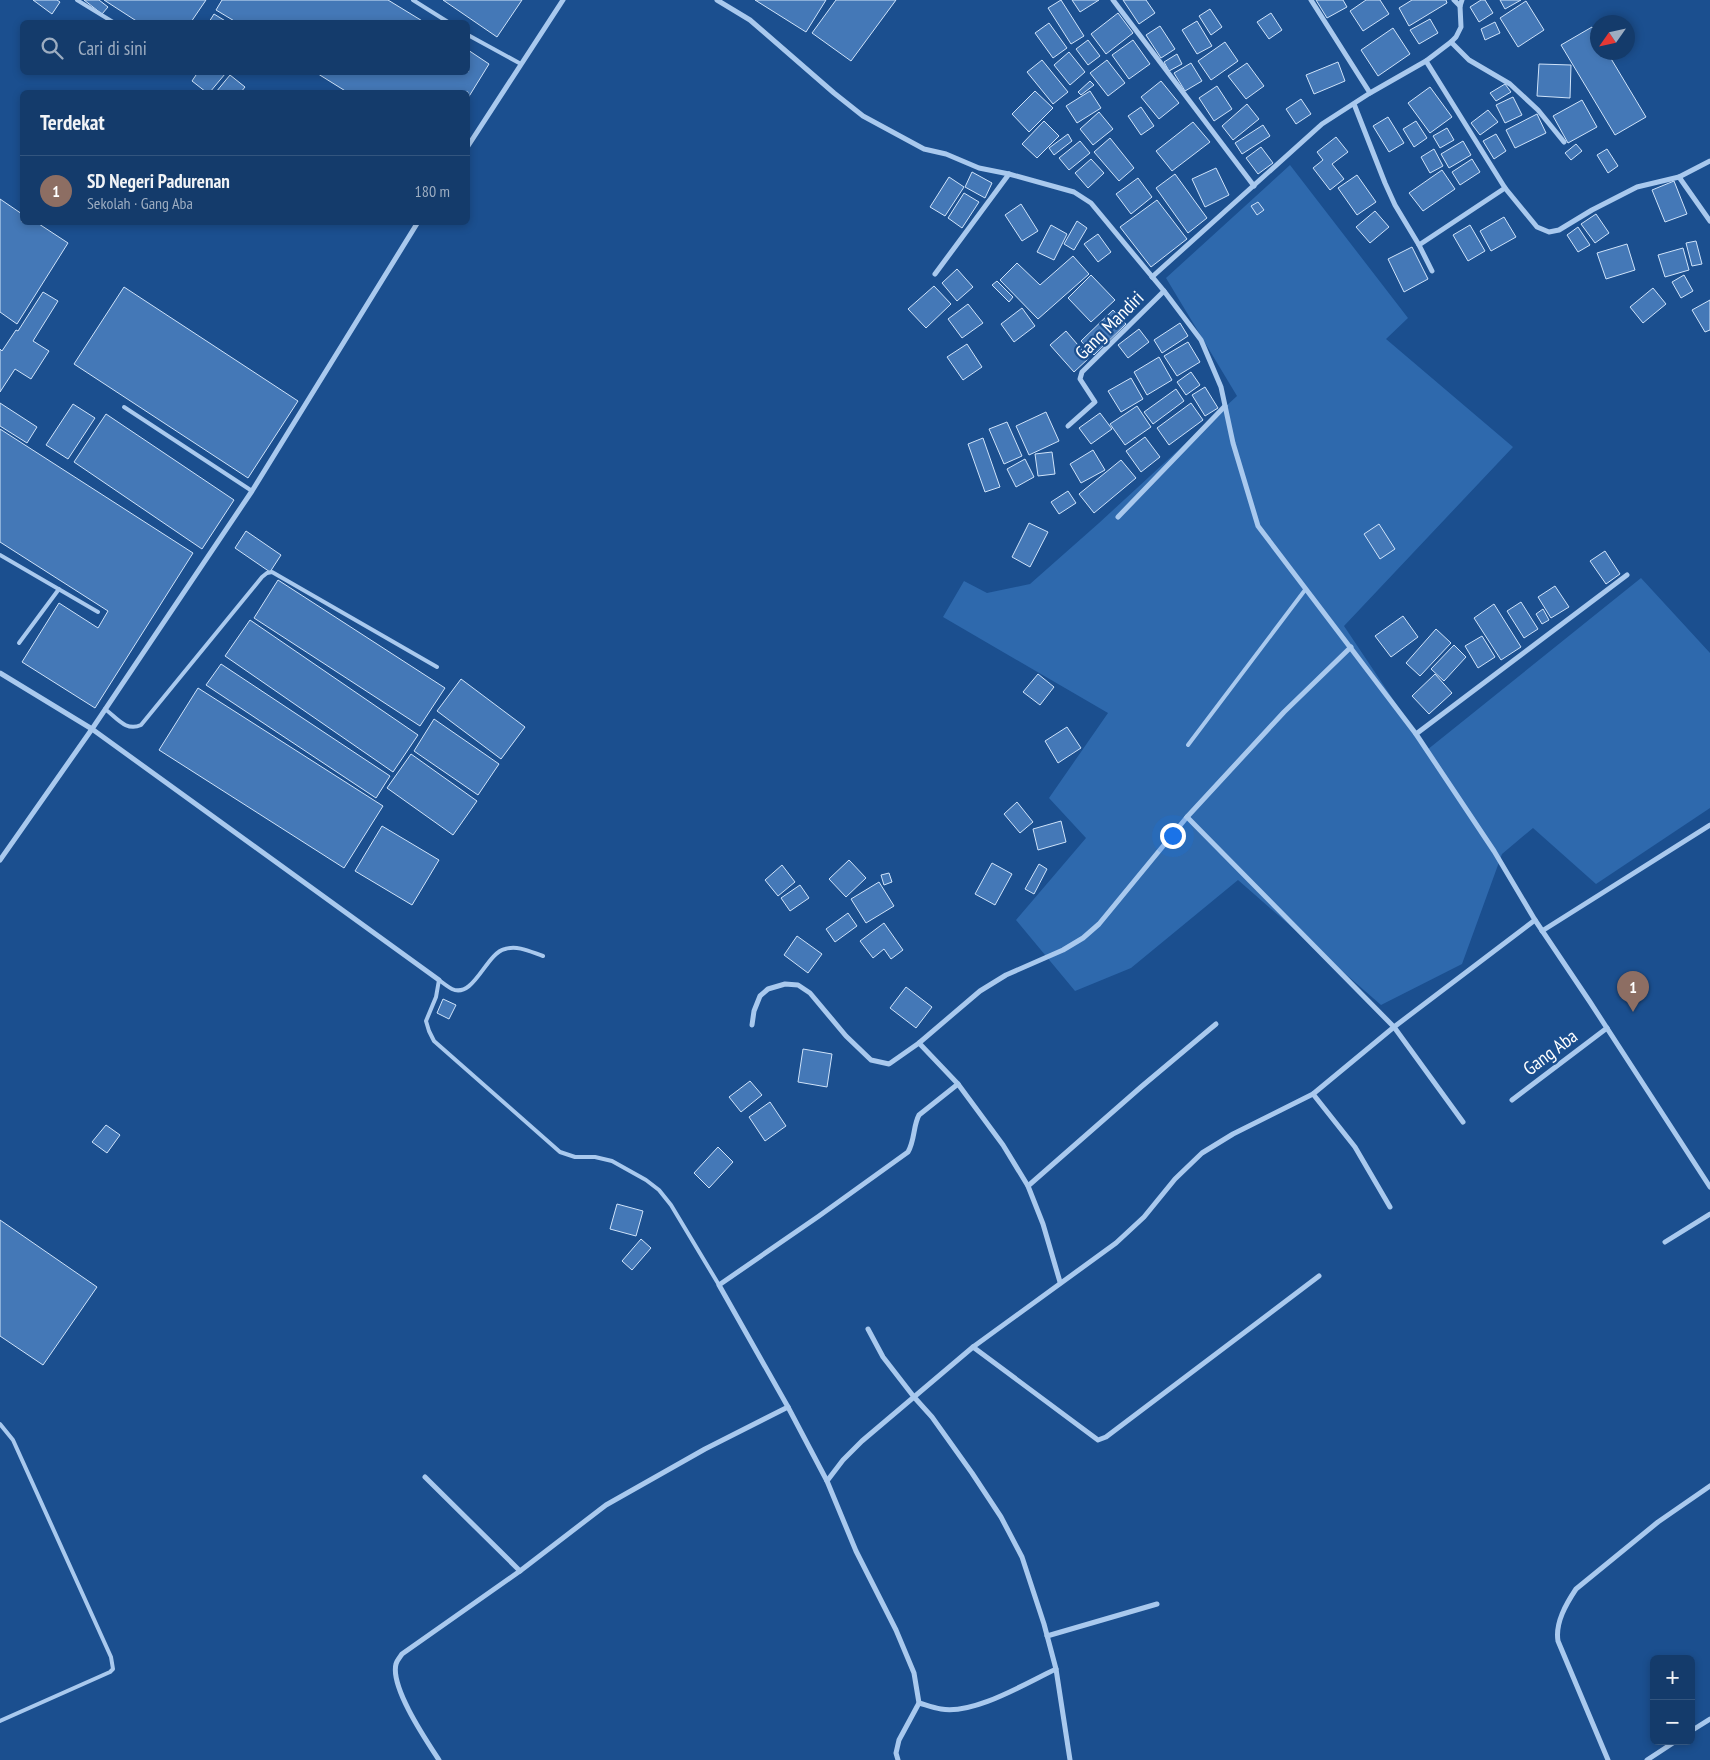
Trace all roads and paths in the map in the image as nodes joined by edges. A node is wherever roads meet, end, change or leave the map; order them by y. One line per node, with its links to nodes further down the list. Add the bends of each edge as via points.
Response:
1 (77, 0): 9 (lane)
2 (413, 0): 10 (lane)
3 (563, 0): 14 (street)
4 (717, 0): 20 (street, via 750,20 863,116 924,149 979,168)
5 (1113, 0): 22 (street)
6 (1311, 0): 15 (street)
7 (1454, 0): 8 (street)
8 (1461, 3): 12 (street, via 1461,27)
9 (110, 20)
10 (445, 20)
11 (470, 36): 14 (lane)
12 (1451, 42): 13 (street); 17 (street, via 1469,60 1510,84 1538,110)
13 (1426, 61): 15 (street); 23 (street)
14 (521, 64): 18 (street)
15 (1370, 93): 16 (street)
16 (1354, 104): 22 (street, via 1322,124); 26 (street, via 1384,183)
17 (1564, 142)
18 (470, 143)
19 (1710, 161): 21 (street)
20 (1009, 174): 28 (street); 29 (street, via 1084,197)
21 (1679, 177): 23 (street, via 1636,187 1559,230 1548,232 1538,227); 24 (street)
22 (1254, 186): 29 (street)
23 (1505, 188): 26 (street)
24 (1710, 221)
25 (416, 225): 34 (street)
26 (1419, 245): 27 (street)
27 (1432, 271)
28 (935, 274)
29 (1152, 277): 30 (street)
30 (1164, 292): 31 (street, via 1201,340 1221,387); 33 (street, Gang Mandiri, via 1082,372 1080,379 1095,402)
31 (1225, 406): 35 (street); 39 (street, via 1258,526)
32 (124, 407): 34 (lane)
33 (1068, 426)
34 (252, 491): 45 (street)
35 (1118, 517)
36 (0, 555): 38 (lane)
37 (1627, 575): 47 (street)
38 (59, 588): 40 (lane); 41 (lane)
39 (1305, 590): 42 (street); 48 (lane)
40 (98, 612)
41 (19, 643)
42 (1351, 648): 47 (street); 49 (street, via 1284,712)
43 (437, 667): 45 (lane, via 272,572 262,577 141,725 127,727)
44 (0, 673): 46 (street)
45 (106, 709): 46 (street)
46 (92, 729): 51 (street); 55 (street)
47 (1416, 734): 52 (street, via 1494,851)
48 (1188, 745)
49 (1187, 817): 58 (street); 60 (street, via 1099,924 1083,938 980,991)
50 (1710, 825): 53 (street)
51 (0, 860)
52 (1534, 920): 53 (street); 58 (street)
53 (1542, 931): 59 (street)
54 (543, 956): 55 (lane, via 516,947 504,949 490,959 466,988 452,989)
55 (439, 980): 72 (lane, via 426,1022 434,1041 560,1152 612,1161 658,1190 671,1205)
56 (1216, 1024): 65 (street)
57 (752, 1025): 60 (street, via 760,996 768,989 785,984 798,985 810,993 871,1060 889,1064)
58 (1394, 1027): 62 (street); 64 (street)
59 (1607, 1028): 63 (street, Gang Aba); 66 (street)
60 (919, 1043): 61 (street)
61 (958, 1084): 65 (street, via 1003,1145); 72 (street, via 919,1114 908,1152)
62 (1313, 1094): 67 (street, via 1354,1147); 71 (street, via 1232,1134 1202,1153 1116,1243)
63 (1512, 1100)
64 (1464, 1122)
65 (1028, 1186): 71 (street)
66 (1710, 1187)
67 (1390, 1206)
68 (1710, 1214): 69 (street)
69 (1665, 1242)
70 (1319, 1276): 74 (street, via 1098,1440)
71 (1060, 1282): 74 (street)
72 (719, 1286): 76 (street)
73 (868, 1329): 75 (street, via 883,1357)
74 (973, 1347): 75 (street)
75 (914, 1397): 79 (street, via 843,1460); 83 (street, via 972,1472 1001,1518 1022,1558)
76 (788, 1407): 79 (street); 81 (street, via 606,1505)
77 (0, 1424): 87 (lane, via 13,1440 113,1669)
78 (424, 1477): 81 (street)
79 (826, 1481): 85 (street, via 856,1551 896,1630 914,1673)
80 (1710, 1486): 93 (street, via 1658,1522 1576,1589 1559,1623 1558,1640)
81 (520, 1570): 90 (street, via 409,1649 396,1663 398,1688)
82 (1157, 1604): 83 (street)
83 (1047, 1636): 84 (street)
84 (1056, 1669): 85 (street, via 986,1702 959,1710 942,1710); 92 (street)
85 (919, 1703): 91 (street, via 899,1740)
86 (1710, 1719): 88 (street)
87 (0, 1721)
88 (1695, 1729)
89 (1670, 1745): 94 (street)
90 (438, 1760)
91 (898, 1760)
92 (1070, 1760)
93 (1608, 1760)
94 (1647, 1760)

